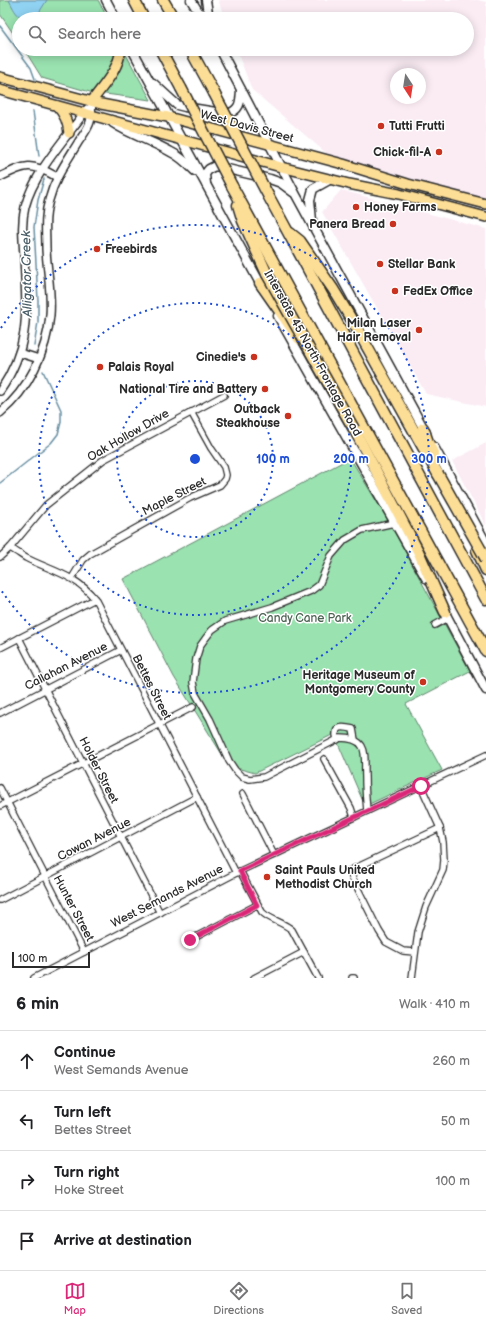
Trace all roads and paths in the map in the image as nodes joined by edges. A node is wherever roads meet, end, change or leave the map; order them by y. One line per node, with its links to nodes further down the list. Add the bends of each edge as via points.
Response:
1 (106, 0): 6 (main road)
2 (134, 0): 7 (highway)
3 (163, 0): 8 (highway)
4 (191, 0): 9 (main road)
5 (206, 0): 10 (main road)
6 (112, 12)
7 (140, 12)
8 (170, 12)
9 (199, 12)
10 (207, 12)
11 (120, 56): 20 (main road, via 115,71)
12 (136, 56): 17 (main road, Interstate 45 North Frontage Road)
13 (164, 56): 34 (highway, bridge)
14 (194, 56): 39 (highway, bridge)
15 (224, 56): 19 (main road)
16 (0, 77): 20 (main road, West Davis Street)
17 (148, 79): 19 (main road, via 177,105 228,114 235,111 239,105); 23 (main road, Interstate 45 North Frontage Road)
18 (0, 90): 21 (main road)
19 (241, 90): 27 (main road)
20 (92, 101): 22 (street); 23 (main road, West Davis Street)
21 (57, 106): 22 (main road); 25 (main road, via 66,118)
22 (87, 114): 24 (main road); 25 (street); 31 (street, via 90,124)
23 (168, 117): 26 (main road, Interstate 45 North Frontage Road); 27 (main road, West Davis Street)
24 (109, 120): 26 (main road); 33 (main road, via 132,134 172,152)
25 (69, 133): 29 (street)
26 (181, 140): 28 (main road); 33 (main road, Interstate 45 North Frontage Road)
27 (269, 144): 28 (main road); 36 (main road, West Davis Street)
28 (281, 167): 32 (main road); 35 (main road)
29 (43, 169): 30 (street, via 28,165); 31 (street); 41 (street, via 29,196 23,218 26,313)
30 (0, 177)
31 (57, 177): 42 (street, via 48,201 45,219 50,315 47,336)
32 (331, 180): 37 (main road, via 399,194); 38 (main road, via 313,190 310,200)
33 (204, 182): 35 (main road, via 205,174 215,166 270,179 281,183); 40 (main road, Interstate 45 North Frontage Road)
34 (232, 186): 48 (highway); 58 (highway, bridge, via 243,221 267,274 354,429 418,551)
35 (296, 195): 38 (main road)
36 (486, 204)
37 (486, 217)
38 (312, 224): 47 (main road)
39 (287, 230): 53 (highway, bridge, via 300,240 356,327); 57 (highway)
40 (260, 283): 48 (highway, via 332,386); 49 (main road, Interstate 45 North Frontage Road)
41 (20, 353): 42 (street); 43 (street)
42 (38, 359): 46 (street, via 24,387)
43 (0, 391)
44 (224, 395): 45 (street, Oak Hollow Drive)
45 (191, 412): 51 (street, Oak Hollow Drive, via 103,460 46,505); 55 (street, Maple Street, via 224,467 226,475 220,485 90,554)
46 (0, 413)
47 (423, 428): 50 (main road); 54 (highway)
48 (404, 499): 63 (highway)
49 (394, 523): 58 (main road, Interstate 45 North Frontage Road); 69 (street, via 362,530 345,540 331,556 319,585 311,591 272,607 225,621 212,630 205,639 196,659 193,682 195,693 229,761 242,777 264,777)
50 (486, 543)
51 (10, 548): 52 (street, Oak Hollow Drive); 55 (street, Bettes Street, via 26,558)
52 (0, 557)
53 (486, 559)
54 (486, 570)
55 (72, 578): 56 (street, Bettes Street)
56 (95, 599): 60 (street); 62 (street, Bettes Street)
57 (486, 599)
58 (446, 615): 59 (street); 65 (main road, Interstate 45 North Frontage Road)
59 (435, 625)
60 (19, 638): 61 (street); 64 (street, Holder Street)
61 (0, 648)
62 (121, 650): 64 (street, Callahan Avenue); 68 (street, Bettes Street)
63 (486, 651)
64 (45, 689): 67 (street, Callahan Avenue); 73 (street, Holder Street)
65 (486, 690)
66 (193, 707): 68 (street)
67 (0, 712)
68 (159, 724): 73 (street); 77 (street, Bettes Street)
69 (337, 740): 70 (street); 70 (street, via 336,730 348,728 352,729)
70 (355, 740): 80 (street, via 361,744 365,754)
71 (486, 755): 74 (street, West Semands Avenue)
72 (324, 759): 81 (street)
73 (83, 763): 78 (street); 83 (street, Holder Street)
74 (421, 786): 80 (street, West Semands Avenue); 82 (street)
75 (0, 788): 78 (street, Hunter Street)
76 (243, 794): 84 (street)
77 (197, 797): 83 (street, Cowan Avenue); 85 (street, Bettes Street)
78 (7, 802): 79 (street); 86 (street, Hunter Street)
79 (0, 806)
80 (367, 811): 81 (street, West Semands Avenue)
81 (354, 817): 84 (street, West Semands Avenue)
82 (440, 828): 93 (street, via 444,842 442,870 426,907); 93 (street, via 349,871 386,942 403,951)
83 (121, 838): 86 (street, Cowan Avenue); 89 (street, Holder Street)
84 (274, 855): 85 (street, West Semands Avenue)
85 (238, 872): 88 (street, Bettes Street); 89 (street, West Semands Avenue)
86 (45, 877): 87 (street, Cowan Avenue); 91 (street, Hunter Street)
87 (0, 900)
88 (257, 905): 90 (street); 92 (street, Bettes Street, via 266,916 292,930)
89 (160, 913): 91 (street, West Semands Avenue)
90 (190, 940)
91 (84, 952): 94 (street, West Semands Avenue)
92 (304, 952): 95 (street); 96 (street, Bettes Street)
93 (415, 952): 97 (street)
94 (34, 978)
95 (254, 978)
96 (318, 978)
97 (412, 978)

